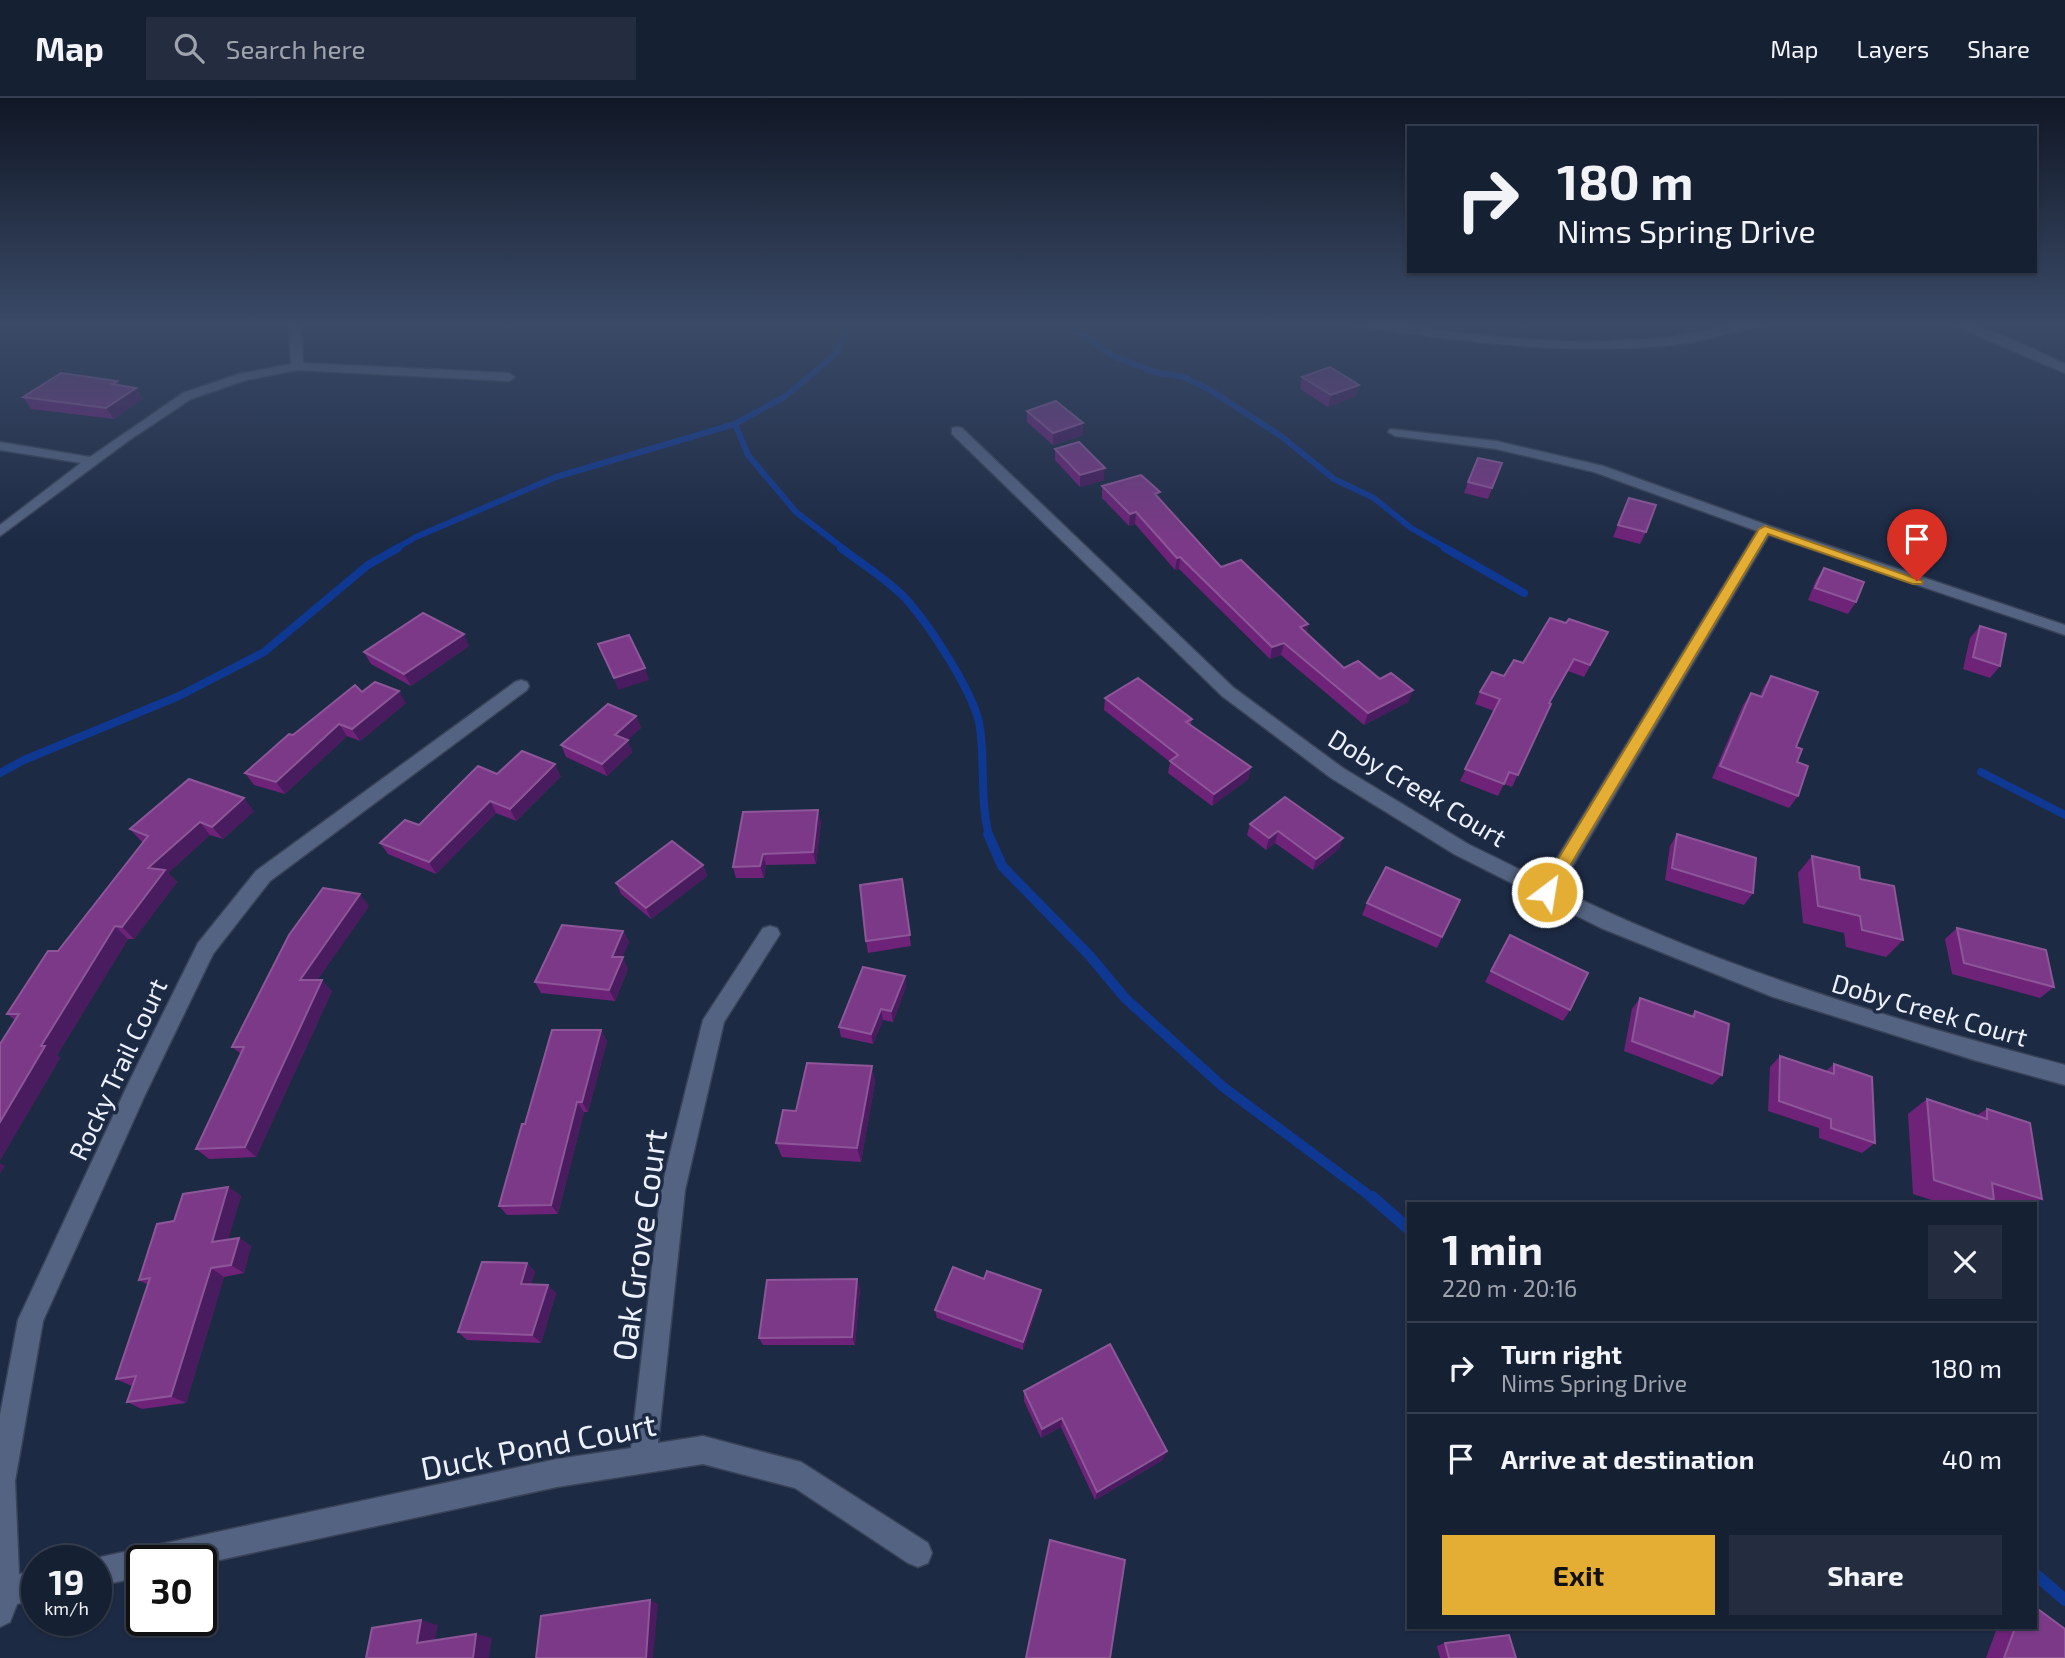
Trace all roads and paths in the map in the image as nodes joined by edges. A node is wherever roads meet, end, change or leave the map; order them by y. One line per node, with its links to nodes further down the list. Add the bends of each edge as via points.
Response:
1 (188, 396): 5 (street)
2 (957, 430): 10 (street, Doby Creek Court, via 1228,692 1337,773 1461,849)
3 (1395, 432): 6 (street, via 1549,456)
4 (0, 446): 5 (street)
5 (93, 461): 7 (street)
6 (1765, 529): 8 (street); 10 (street)
7 (0, 532)
8 (2065, 630)
9 (520, 686): 17 (street, Rocky Trail Court, via 263,876 205,949 31,1320 1,1481)
10 (1547, 892): 12 (street, Doby Creek Court, via 1608,922 1780,991)
11 (770, 934): 13 (street, Oak Grove Court, via 714,1020 673,1190)
12 (2065, 1075)
13 (643, 1458): 14 (street, Duck Pond Court); 15 (street, Duck Pond Court, via 703,1450 801,1476)
14 (217, 1546)
15 (918, 1553)
16 (21, 1593): 17 (street)
17 (2, 1602)

